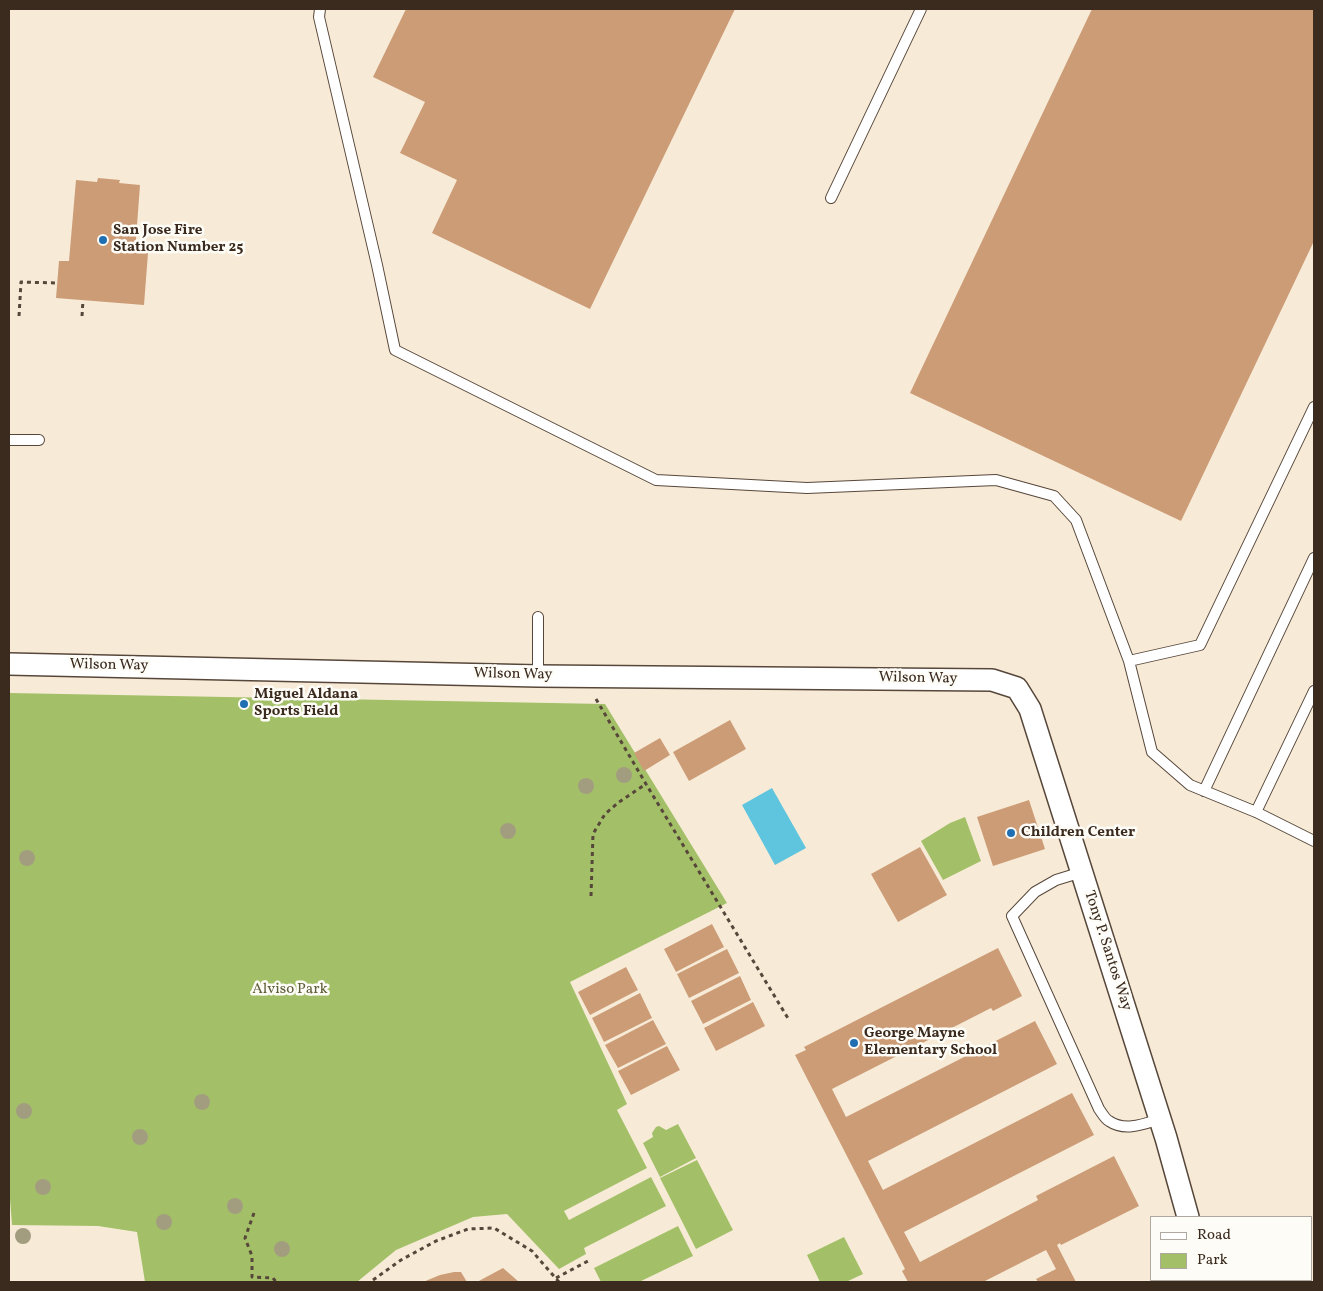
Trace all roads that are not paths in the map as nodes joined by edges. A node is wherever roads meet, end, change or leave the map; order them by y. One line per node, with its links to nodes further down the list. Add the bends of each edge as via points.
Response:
1 (320, 9): 9 (lane, via 319,17 395,350 656,480 807,488 996,480 1054,496 1076,520)
2 (921, 9): 3 (lane)
3 (831, 198)
4 (1314, 407): 9 (lane, via 1200,645)
5 (9, 440): 6 (lane)
6 (39, 440)
7 (1314, 558): 14 (lane)
8 (538, 617): 11 (lane)
9 (1129, 661): 14 (lane, via 1152,752 1190,785)
10 (9, 664): 11 (street, Wilson Way)
11 (538, 676): 12 (street, Wilson Way, via 992,680)
12 (1017, 688): 17 (street, Tony P. Santos Way, via 1030,709)
13 (1314, 691): 15 (lane)
14 (1204, 791): 15 (lane)
15 (1256, 812): 16 (lane)
16 (1314, 841)
17 (1082, 872): 18 (street, Tony P. Santos Way); 18 (lane, via 1056,880 1035,892 1012,916 1099,1109 1109,1121 1122,1127 1140,1126)
18 (1160, 1119): 19 (street, Tony P. Santos Way)
19 (1188, 1216)

